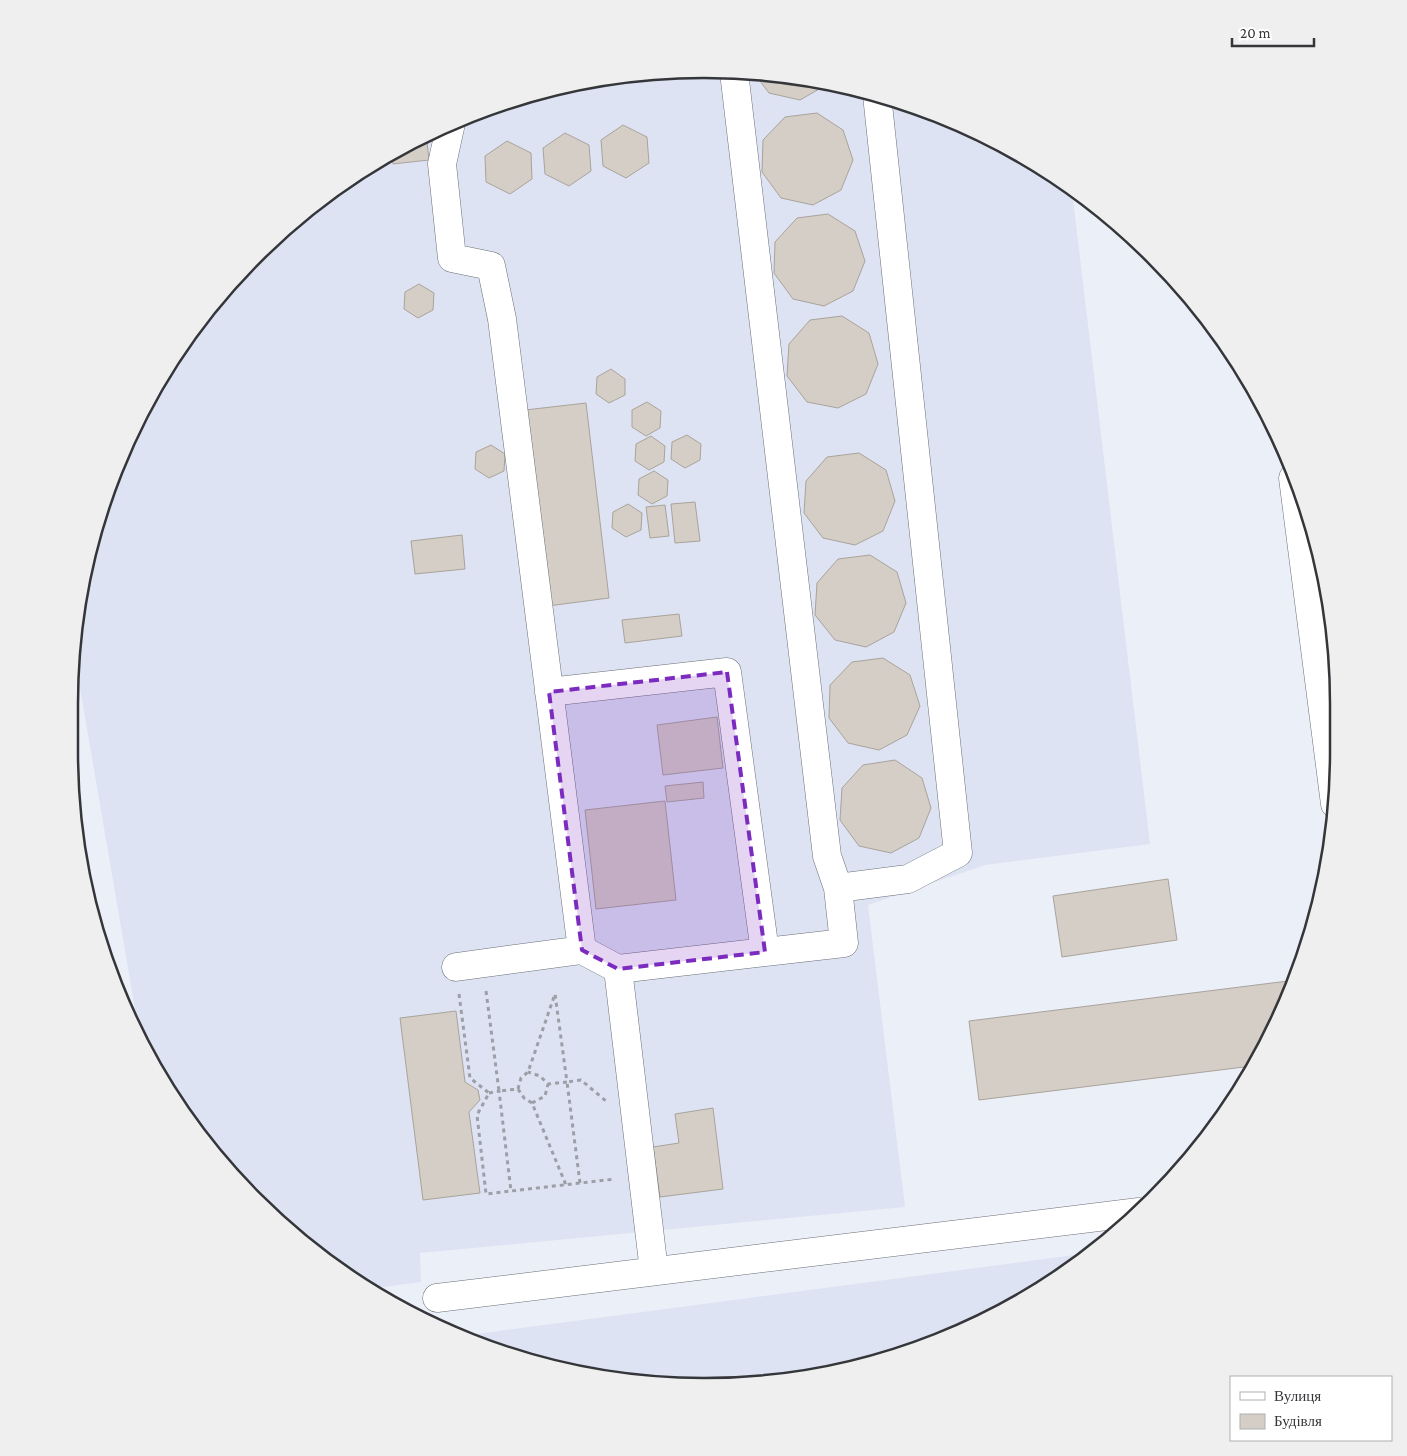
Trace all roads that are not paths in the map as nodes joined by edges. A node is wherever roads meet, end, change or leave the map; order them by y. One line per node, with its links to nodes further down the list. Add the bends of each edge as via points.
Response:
1 (735, 79): 7 (street, via 827,856)
2 (879, 103): 7 (street, via 958,853 908,879)
3 (450, 131): 5 (street, via 442,164 452,258 492,266 503,329)
4 (1298, 508): 6 (street)
5 (549, 692): 8 (street); 9 (street, via 727,672)
6 (1330, 761)
7 (838, 888): 9 (street, via 844,943)
8 (582, 950): 10 (street); 11 (street)
9 (765, 952): 11 (street)
10 (456, 967)
11 (618, 969): 13 (street)
12 (1126, 1214): 13 (street)
13 (654, 1271): 14 (street)
14 (437, 1298)

